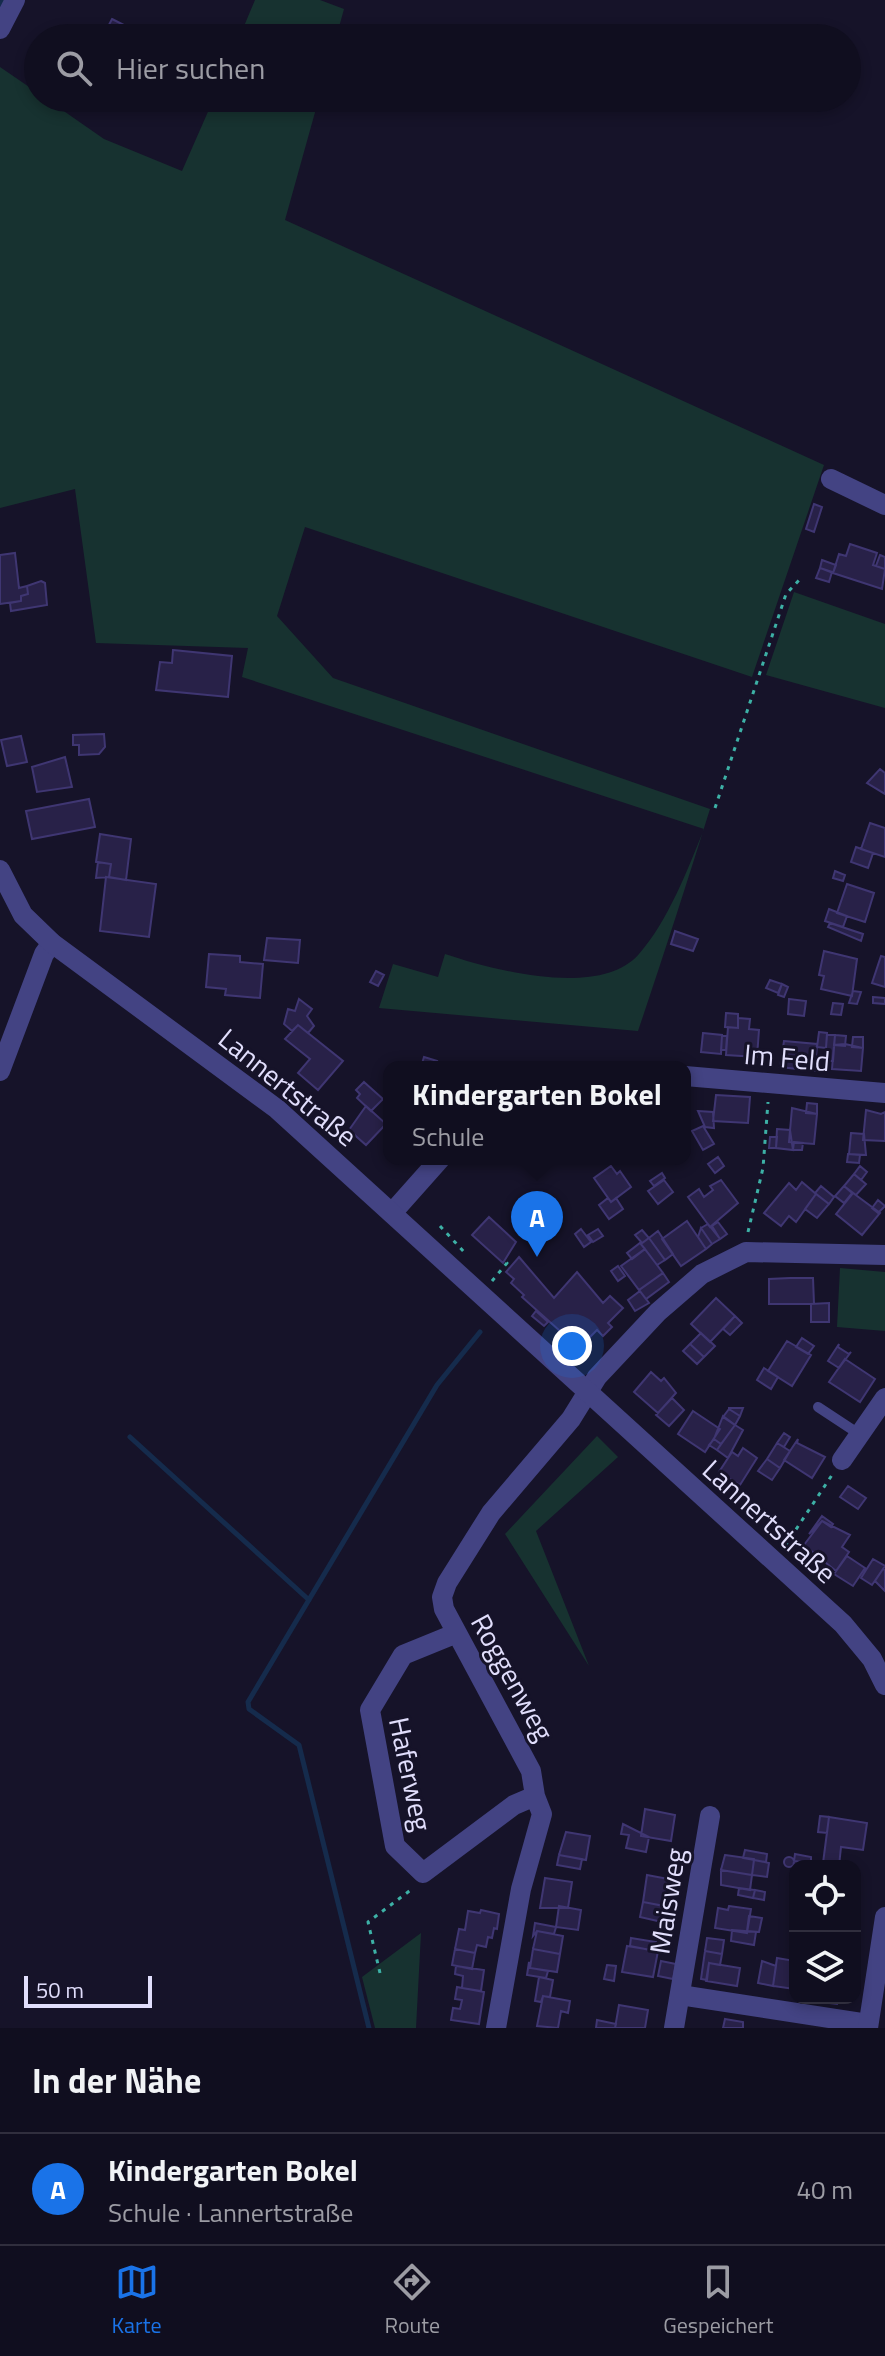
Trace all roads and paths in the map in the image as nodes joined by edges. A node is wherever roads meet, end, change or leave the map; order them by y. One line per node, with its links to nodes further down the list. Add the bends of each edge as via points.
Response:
1 (15, 0): 2 (street)
2 (0, 29)
3 (831, 479): 4 (street)
4 (885, 505)
5 (802, 577): 6 (path, via 786,594)
6 (715, 808)
7 (0, 870): 8 (street, Lannertstraße, via 23,915)
8 (52, 943): 9 (street); 14 (street, Lannertstraße, via 277,1109)
9 (0, 1071)
10 (691, 1076): 11 (street, Im Feld)
11 (770, 1083): 12 (street, Im Feld); 16 (path, via 763,1168)
12 (885, 1093)
13 (435, 1165): 14 (street)
14 (392, 1213): 23 (street, Lannertstraße)
15 (440, 1226): 19 (path)
16 (746, 1252): 17 (street); 22 (street, Roggenweg, via 702,1274)
17 (885, 1255)
18 (505, 1261): 20 (path, via 492,1281)
19 (474, 1262)
20 (483, 1271)
21 (578, 1359): 22 (path, via 598,1346)
22 (614, 1359): 23 (street, Roggenweg)
23 (587, 1394): 28 (street, Lannertstraße); 29 (street, Roggenweg, via 491,1513 447,1583 444,1609)
24 (885, 1398): 26 (street)
25 (818, 1407): 26 (lane)
26 (859, 1434): 27 (street)
27 (842, 1460): 28 (path)
28 (774, 1563): 30 (street, Lannertstraße, via 843,1624 872,1659)
29 (457, 1633): 31 (street, Roggenweg, via 531,1771); 33 (street, Haferweg, via 403,1655 370,1710 395,1846)
30 (885, 1685)
31 (535, 1796): 33 (street, Haferweg, via 514,1805); 38 (street, Roggenweg, via 542,1814 521,1889)
32 (710, 1816): 36 (street, Maisweg)
33 (423, 1873): 35 (path, via 417,1886 368,1922)
34 (885, 1917): 37 (street)
35 (380, 1973)
36 (680, 1995): 37 (street); 39 (street)
37 (868, 2026)
38 (496, 2028)
39 (674, 2028)

